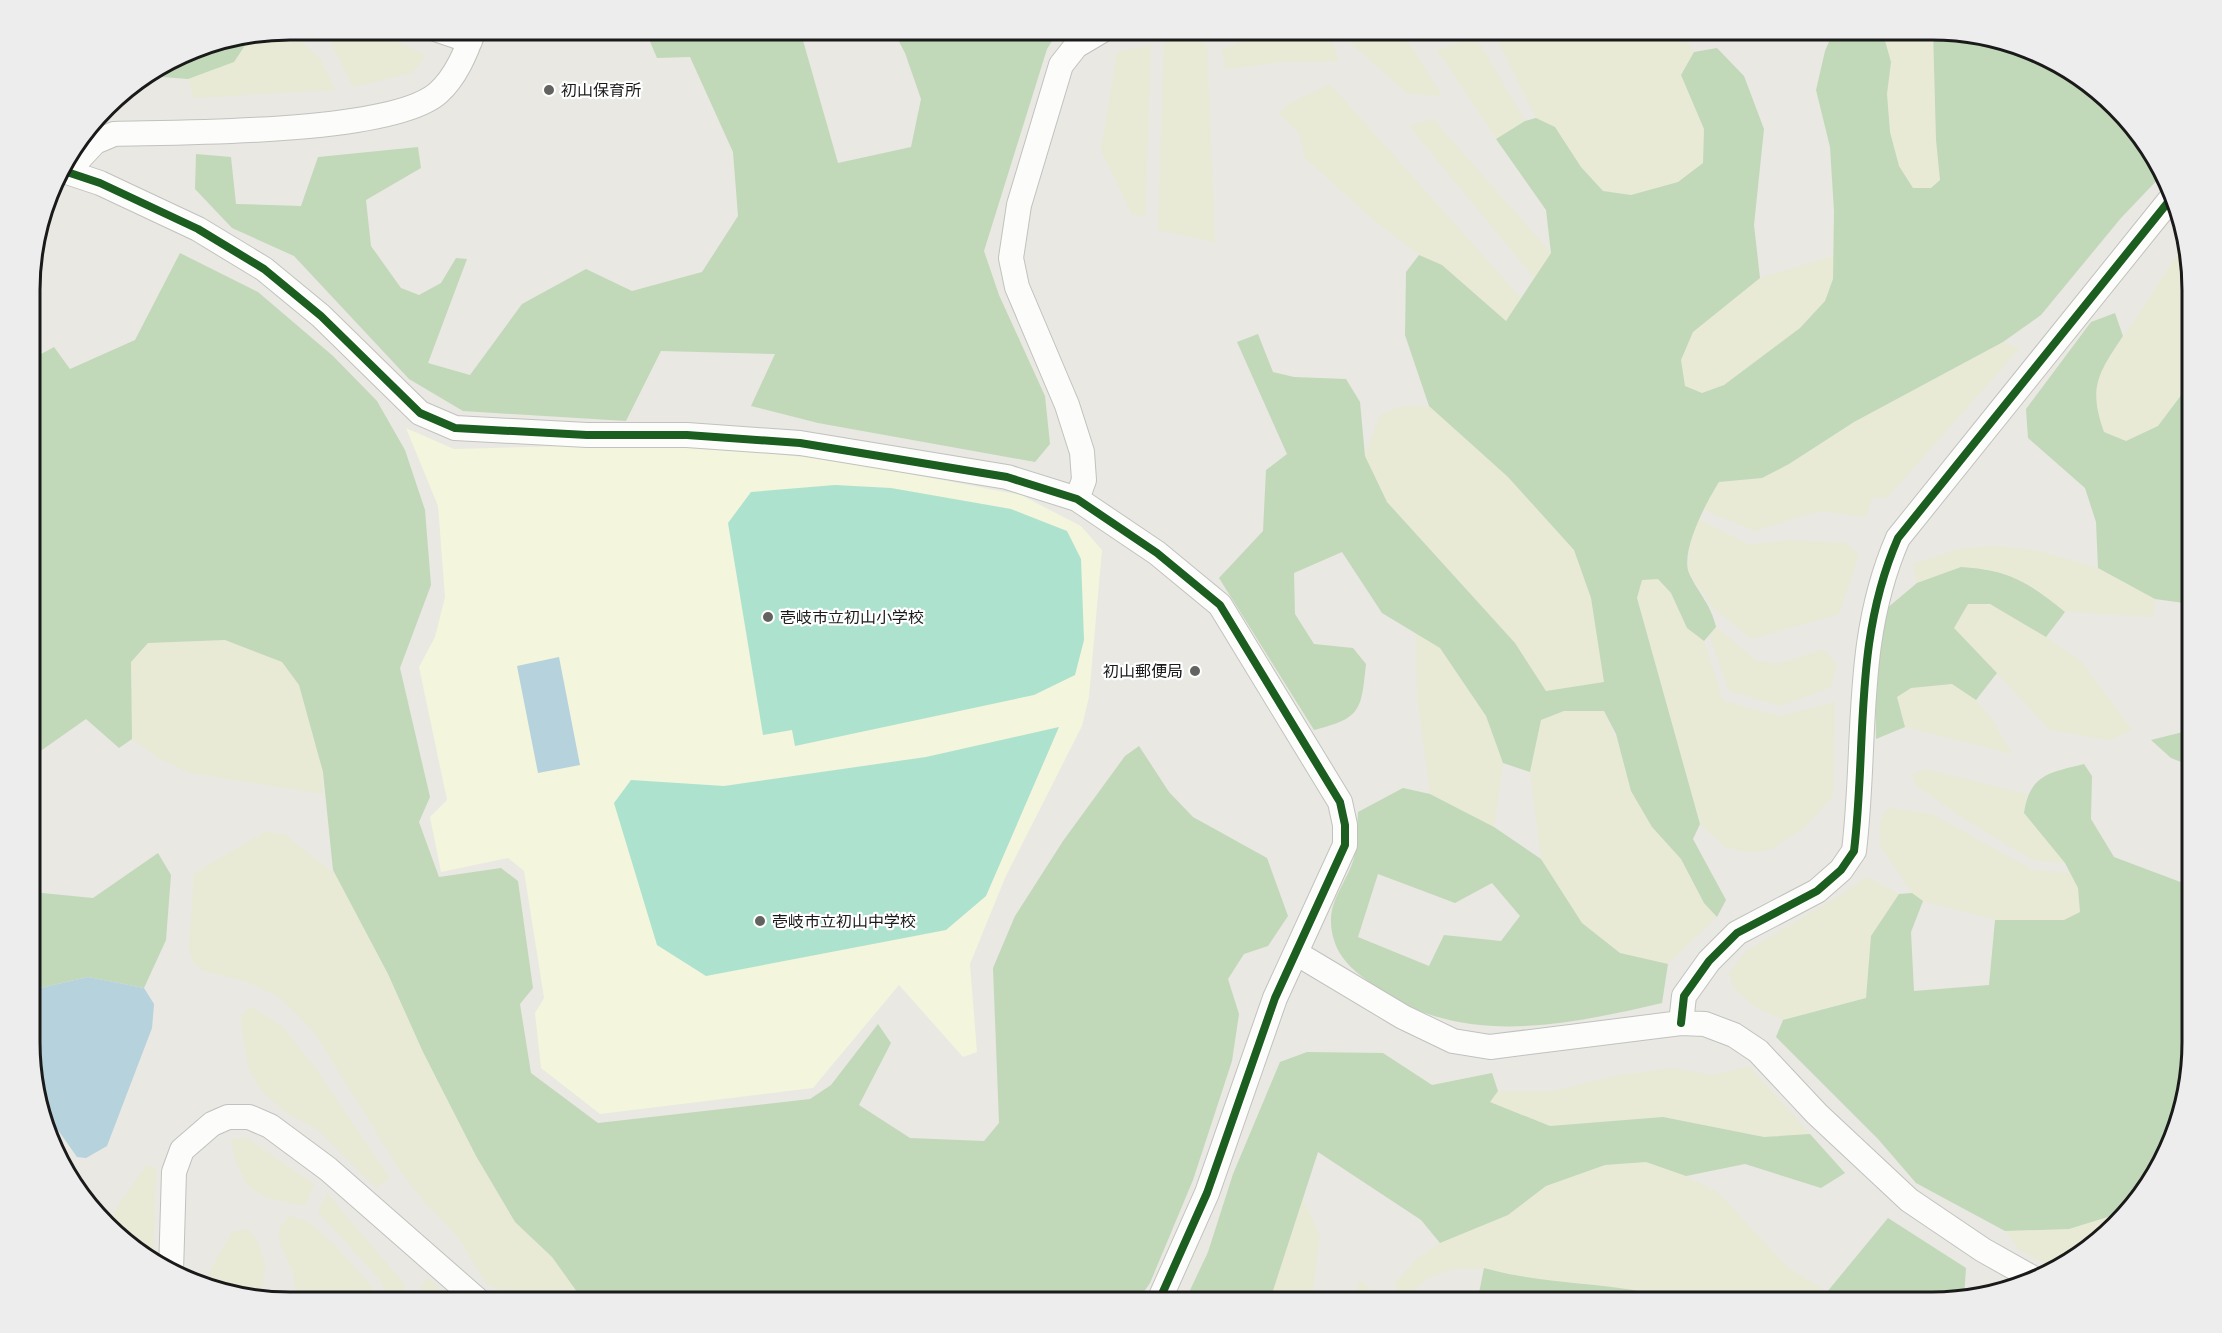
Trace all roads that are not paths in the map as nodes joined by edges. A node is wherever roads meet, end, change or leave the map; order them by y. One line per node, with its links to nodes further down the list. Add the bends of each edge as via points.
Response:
1 (470, 40): 3 (street, via 460,64 438,93 415,107 388,115 296,126 114,134 95,142)
2 (1086, 40): 6 (street, via 1061,64 1019,205 1011,258 1017,287 1067,405 1082,452 1084,480)
3 (81, 155)
4 (70, 173): 6 (street, via 198,229 264,269 321,316 420,413 455,428 587,435 687,435 800,443 1007,477)
5 (2166, 205): 8 (street, via 1898,538 1883,572 1865,655 1854,851 1841,870 1817,891 1737,933 1709,960 1684,996)
6 (1077, 499): 7 (street, via 1157,553 1220,605 1340,802 1345,845)
7 (1296, 953): 8 (street, via 1403,1017 1462,1043 1510,1046); 12 (street, via 1275,998 1207,1193)
8 (1681, 1023): 10 (street, via 1705,1024 1734,1035 1758,1051 1817,1114 1908,1200)
9 (171, 1262): 11 (street, via 174,1172 182,1150 212,1124 228,1117 249,1117 270,1126 328,1169)
10 (2025, 1274)
11 (468, 1292)
12 (1163, 1292)

